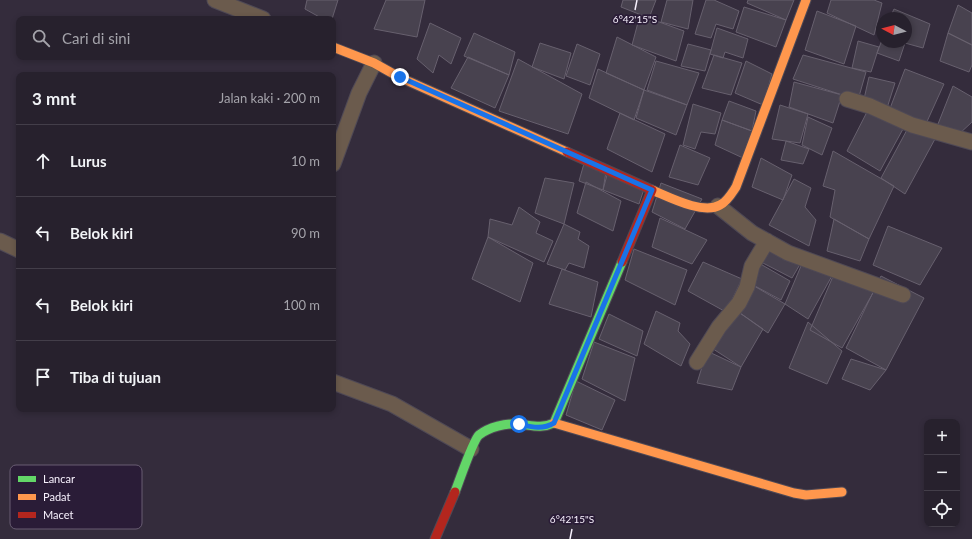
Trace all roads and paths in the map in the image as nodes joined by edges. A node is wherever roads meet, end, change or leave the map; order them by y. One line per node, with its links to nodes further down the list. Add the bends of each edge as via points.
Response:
1 (215, 0): 3 (street)
2 (806, 0): 10 (street, via 736,187 730,197)
3 (255, 16)
4 (336, 48): 5 (street)
5 (374, 64): 8 (street, via 359,93); 9 (street)
6 (847, 99): 7 (street, via 870,106 912,125)
7 (972, 142)
8 (336, 156)
9 (652, 190): 10 (street, via 706,208); 17 (street)
10 (718, 206): 12 (street, via 752,233)
11 (0, 241): 13 (street)
12 (767, 241): 14 (street, via 788,253); 15 (street, via 752,266 747,287 739,303 719,327)
13 (16, 249)
14 (903, 295)
15 (696, 362)
16 (336, 383): 18 (street, via 392,404)
17 (554, 423): 18 (street, via 539,428 519,424 503,425 478,436); 19 (street, via 794,493 806,495)
18 (471, 449): 20 (street)
19 (842, 492)
20 (435, 539)

